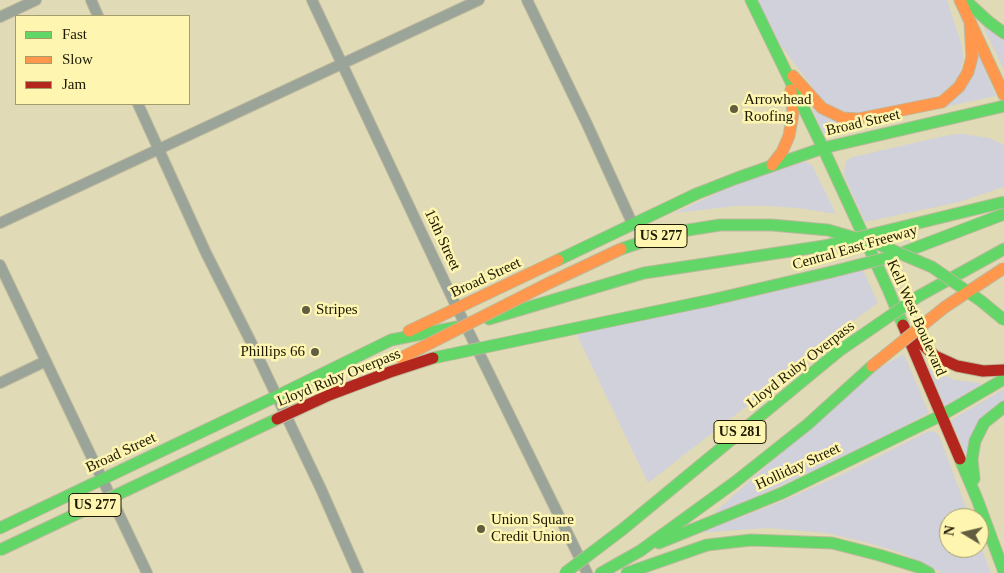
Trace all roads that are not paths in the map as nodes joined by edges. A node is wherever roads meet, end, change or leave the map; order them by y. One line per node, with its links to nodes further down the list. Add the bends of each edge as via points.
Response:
1 (36, 0): 10 (street)
2 (91, 0): 9 (street)
3 (312, 0): 14 (street, 15th Street)
4 (479, 0): 14 (street)
5 (527, 0): 25 (street)
6 (751, 0): 13 (main road, Kell West Boulevard)
7 (960, 0): 11 (main road)
8 (965, 0): 12 (main road)
9 (98, 15)
10 (0, 17)
11 (970, 22): 13 (main road, via 972,57 968,72 959,87 942,102 858,119 843,118 822,108); 16 (main road)
12 (1004, 33)
13 (781, 62): 15 (main road, Kell West Boulevard)
14 (343, 64): 20 (street); 30 (street, 15th Street)
15 (790, 81): 19 (main road, Kell West Boulevard); 21 (main road, via 793,113 789,136)
16 (1004, 95)
17 (138, 105): 20 (street)
18 (1004, 106): 19 (main road, Broad Street)
19 (823, 148): 21 (main road, Broad Street); 33 (main road, Kell West Boulevard)
20 (159, 150): 24 (street); 40 (street)
21 (772, 165): 25 (main road, Broad Street, via 699,193)
22 (1004, 202): 32 (main road, bridge, via 824,246 644,272)
23 (1004, 214): 29 (main road, Central East Freeway, bridge, via 894,256)
24 (0, 224)
25 (633, 225): 30 (main road, Broad Street)
26 (1004, 249): 52 (main road, Lloyd Ruby Overpass / US 281, bridge, via 919,296 839,351 624,529)
27 (0, 264): 35 (street)
28 (1004, 268): 47 (main road, bridge, via 945,307 872,366 808,424)
29 (711, 300): 39 (main road, Lloyd Ruby Overpass, bridge, via 436,357)
30 (457, 308): 32 (street, 15th Street); 34 (main road, Broad Street)
31 (1004, 320): 39 (main road, US 277, bridge, via 981,300 932,268 880,245 828,230 720,225 669,233 617,250)
32 (466, 325): 34 (main road); 53 (street, 15th Street)
33 (905, 329): 36 (main road, via 935,356 957,366 983,371); 42 (main road, Kell West Boulevard)
34 (391, 340): 40 (main road, Broad Street)
35 (46, 361): 38 (street); 43 (street)
36 (1004, 370)
37 (1004, 379): 42 (main road, Holliday Street)
38 (0, 383)
39 (329, 395): 46 (main road, Lloyd Ruby Overpass / US 277, bridge)
40 (276, 396): 43 (main road, Broad Street); 51 (street)
41 (1004, 407): 44 (main road, via 984,423 975,441 972,459)
42 (942, 414): 44 (main road, Kell West Boulevard); 47 (main road, Holliday Street, via 782,493)
43 (101, 479): 45 (main road, Broad Street); 50 (street)
44 (977, 499): 49 (main road, Kell West Boulevard)
45 (0, 528)
46 (0, 550)
47 (640, 551): 54 (main road, Holliday Street)
48 (924, 570): 55 (main road, via 832,543 751,540 707,545)
49 (1004, 572)
50 (146, 573)
51 (358, 573)
52 (565, 573)
53 (587, 573)
54 (601, 573)
55 (627, 573)

